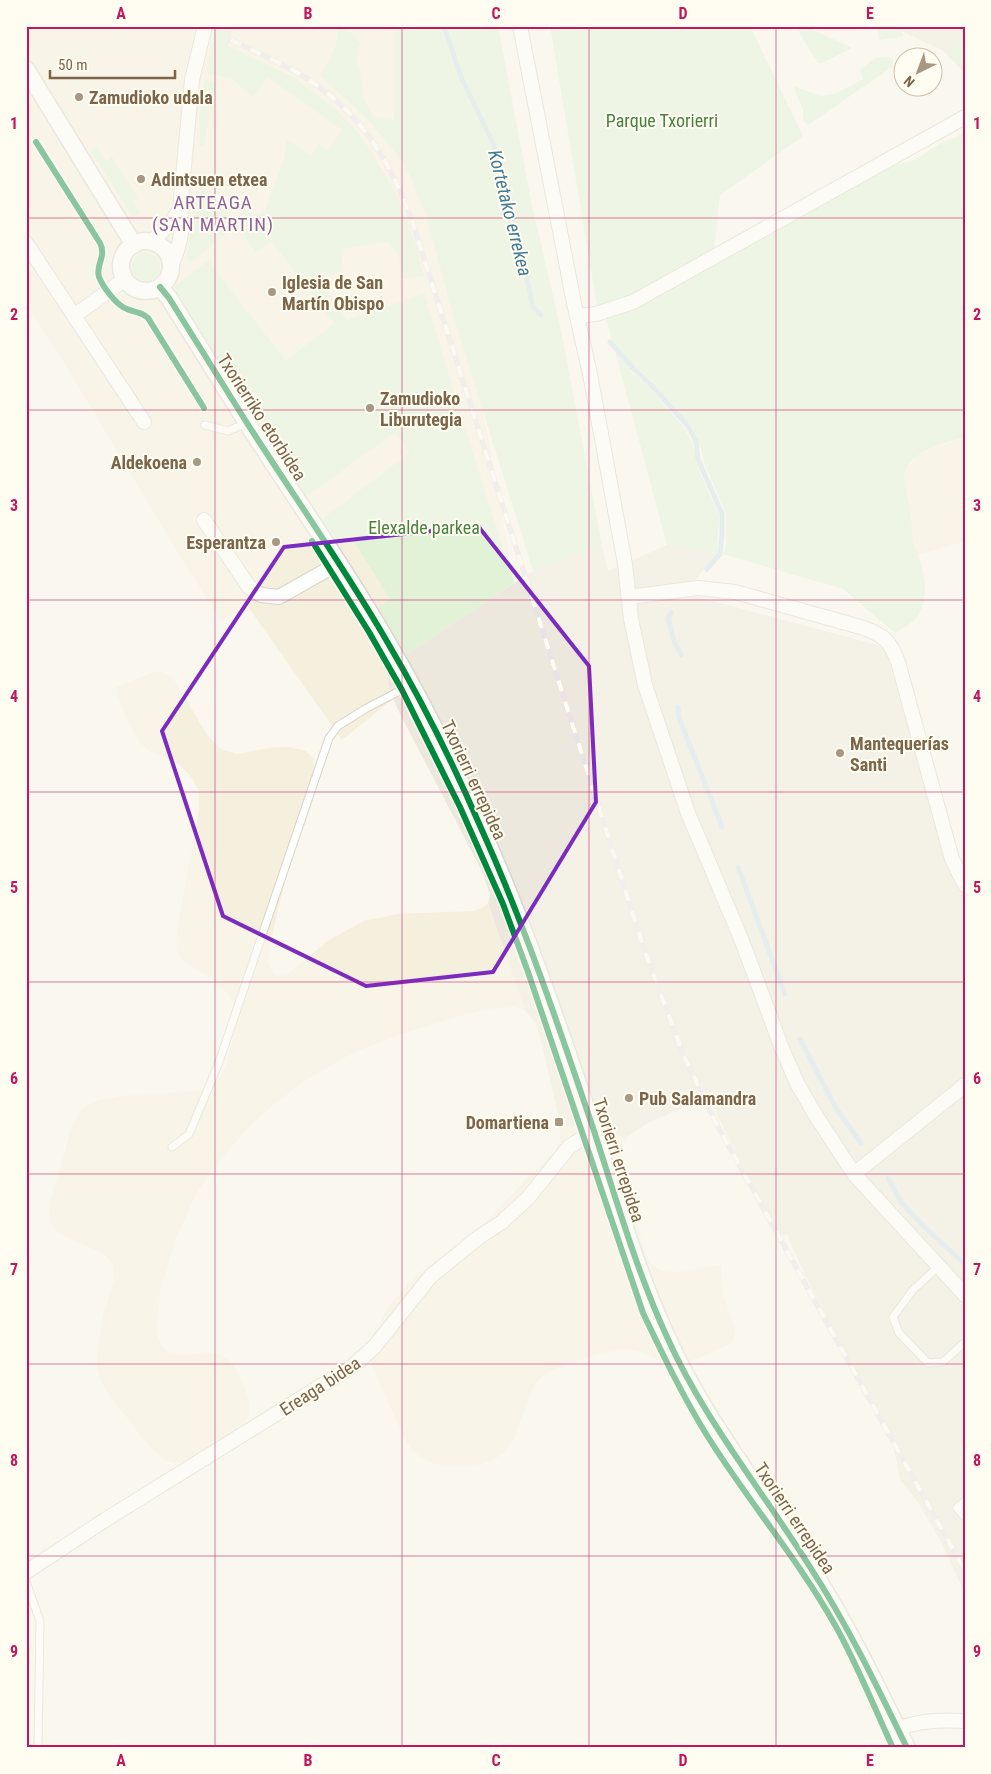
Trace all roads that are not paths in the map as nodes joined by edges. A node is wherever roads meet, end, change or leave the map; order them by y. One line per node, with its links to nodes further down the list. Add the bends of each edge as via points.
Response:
1 (204, 26): 5 (street, via 192,80)
2 (520, 26): 13 (street)
3 (26, 69): 8 (street)
4 (965, 117): 13 (street, via 633,302 596,314)
5 (180, 209): 6 (street); 9 (street, via 183,230)
6 (152, 242): 8 (street); 9 (street, via 166,252)
7 (26, 243): 12 (street)
8 (134, 245): 10 (street, via 124,256)
9 (171, 265): 11 (street, via 166,282)
10 (125, 279): 11 (street, via 137,290); 12 (street)
11 (160, 287): 15 (street, Txorierriko etorbidea)
12 (74, 316): 14 (street)
13 (578, 316): 19 (street, via 625,564)
14 (144, 422)
15 (247, 423): 16 (lane, via 228,431); 18 (street, Txorierriko etorbidea)
16 (206, 425)
17 (204, 520): 18 (street, via 249,587 261,595 280,597)
18 (339, 563): 20 (street, Txorierri errepidea)
19 (628, 597): 21 (street, via 698,588 736,592 880,634 892,646 898,662 952,859); 25 (street, via 645,684 688,813 797,1083)
20 (411, 685): 23 (street, Txorierri errepidea, via 451,761 508,890); 24 (lane, via 338,726 328,738 218,1065 189,1134)
21 (965, 886)
22 (965, 1085): 25 (street)
23 (594, 1131): 31 (street, Ereaga bidea, via 568,1147 528,1198 502,1222 431,1276 375,1346 353,1366); 34 (street, Txorierri errepidea, via 653,1306 685,1374 709,1416 843,1620)
24 (172, 1147)
25 (854, 1174): 26 (street)
26 (938, 1267): 27 (street); 28 (lane, via 913,1290 893,1317 899,1334 928,1364 943,1362)
27 (965, 1295)
28 (965, 1342)
29 (965, 1500): 30 (lane, via 957,1508)
30 (965, 1518)
31 (26, 1572)
32 (26, 1582): 35 (lane, via 40,1621)
33 (965, 1721): 34 (street, via 936,1720 908,1724)
34 (898, 1729): 36 (street, Txorierri errepidea)
35 (38, 1748)
36 (907, 1748)

